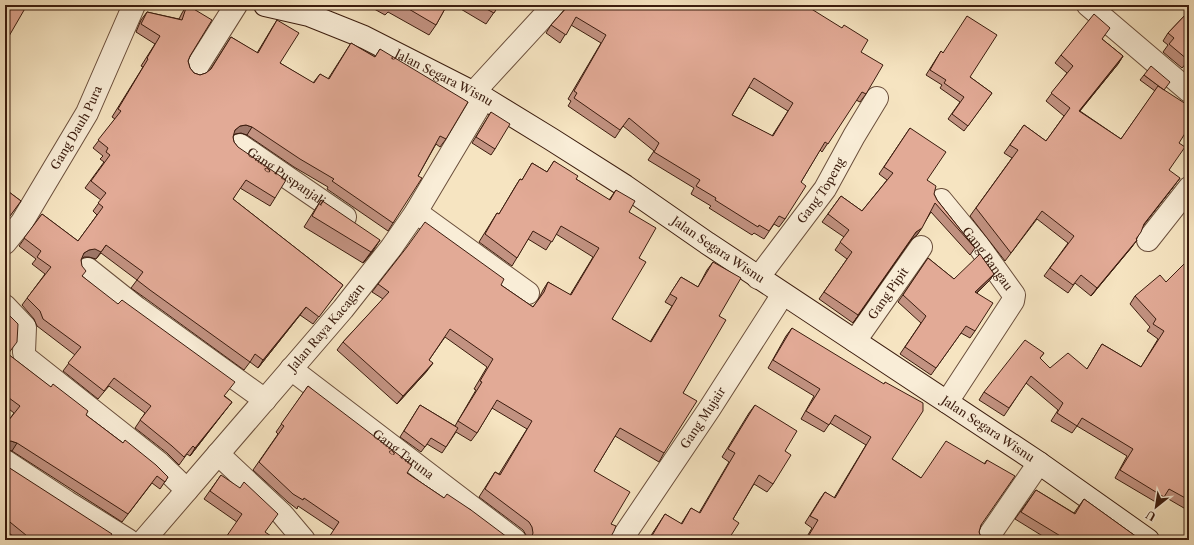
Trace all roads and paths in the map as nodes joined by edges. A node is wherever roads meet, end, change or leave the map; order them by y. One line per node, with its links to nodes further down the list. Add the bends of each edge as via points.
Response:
1 (134, 5): 15 (street, Gang Dauh Pura, via 87,113 22,222)
2 (236, 5): 6 (street)
3 (265, 5): 8 (street, Jalan Segara Wisnu, via 309,15 358,35)
4 (554, 5): 8 (street, Jalan Raya Kacagan)
5 (1088, 5): 7 (street)
6 (195, 70)
7 (1189, 91)
8 (479, 95): 13 (street, Jalan Raya Kacagan); 19 (street, Jalan Segara Wisnu, via 625,186)
9 (876, 98): 19 (street, Gang Topeng, via 825,189)
10 (240, 145): 17 (street, Gang Puspanjali)
11 (1189, 188): 14 (street)
12 (941, 200): 26 (street, Gang Bangau, via 1014,295 1013,301)
13 (416, 212): 17 (street, Jalan Raya Kacagan); 20 (street)
14 (1148, 240)
15 (5, 243)
16 (921, 247): 23 (street, Gang Pipit)
17 (391, 248): 24 (street, Jalan Raya Kacagan)
18 (88, 268): 25 (street, via 137,308)
19 (758, 278): 21 (street, Jalan Segara Wisnu)
20 (528, 293)
21 (784, 294): 23 (street, Jalan Segara Wisnu); 35 (street, Gang Mujair)
22 (5, 306): 30 (street, via 26,327 25,357 159,463)
23 (855, 341): 26 (street, Jalan Segara Wisnu)
24 (291, 369): 25 (street, Jalan Raya Kacagan); 34 (street, Gang Taruna)
25 (265, 400): 27 (street, Jalan Raya Kacagan)
26 (947, 402): 29 (street, Jalan Segara Wisnu)
27 (218, 454): 30 (street, Jalan Raya Kacagan); 33 (street, via 282,514)
28 (5, 462): 31 (street)
29 (1038, 463): 36 (street); 37 (street, Jalan Segara Wisnu)
30 (187, 490): 32 (street, Jalan Raya Kacagan)
31 (128, 540)
32 (144, 540)
33 (304, 540)
34 (515, 540)
35 (621, 540)
36 (986, 540)
37 (1148, 540)

